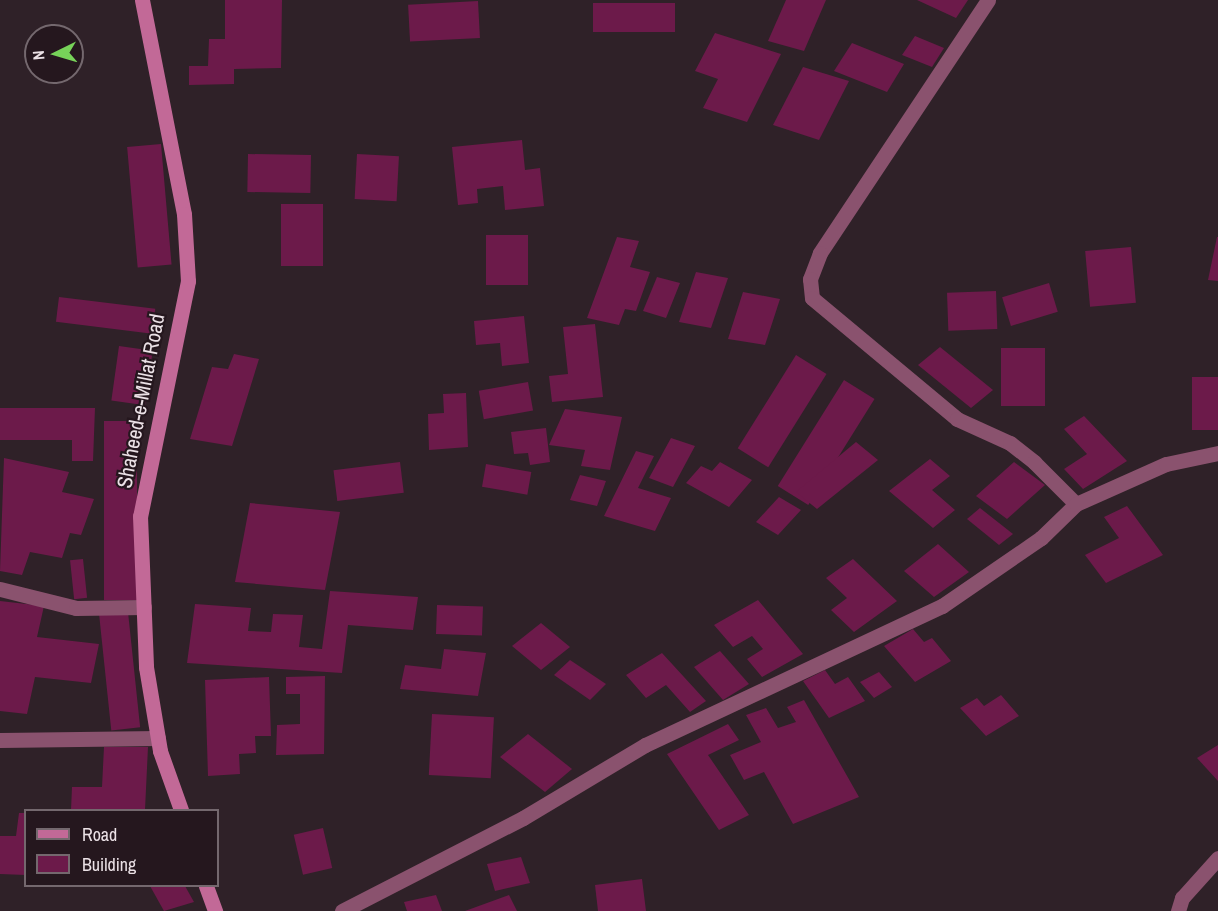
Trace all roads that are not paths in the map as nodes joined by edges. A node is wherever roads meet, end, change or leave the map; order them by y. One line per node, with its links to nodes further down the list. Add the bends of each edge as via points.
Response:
1 (141, 0): 6 (main road, Shaheed-e-Millat Road, via 184,214 188,281 140,516)
2 (988, 0): 4 (street, via 820,253 810,279 812,298 957,419 1010,444 1034,462)
3 (1218, 453): 4 (street, via 1166,464)
4 (1076, 504): 13 (street, via 1041,538 942,606 645,745 523,818)
5 (0, 589): 6 (street, via 76,608)
6 (144, 607): 7 (main road, Shaheed-e-Millat Road)
7 (158, 738): 8 (street); 9 (main road, Shaheed-e-Millat Road)
8 (0, 740)
9 (181, 809)
10 (1218, 858): 14 (street, via 1182,898)
11 (207, 887): 12 (main road)
12 (215, 911)
13 (342, 911)
14 (1178, 911)

